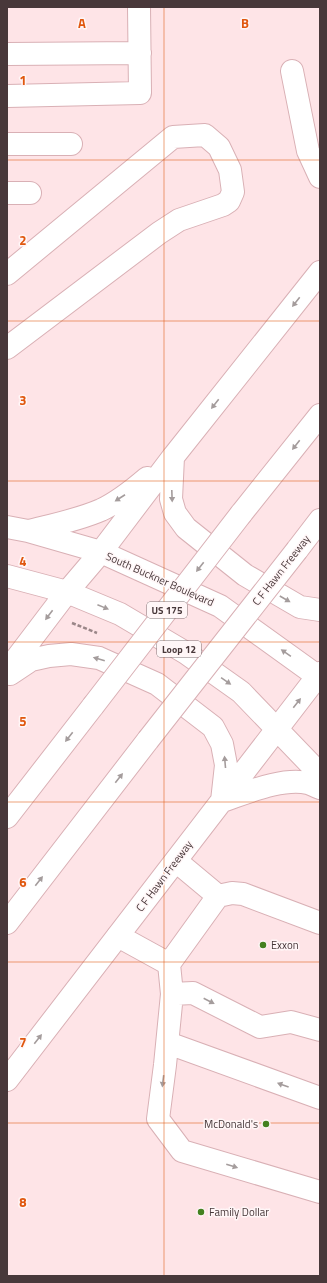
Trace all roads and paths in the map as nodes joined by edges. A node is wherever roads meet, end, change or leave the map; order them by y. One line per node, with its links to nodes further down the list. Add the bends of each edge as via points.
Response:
1 (139, 7): 2 (main road)
2 (140, 53): 3 (main road); 5 (main road, via 140,93)
3 (7, 54)
4 (292, 71): 8 (main road, via 308,151)
5 (7, 96)
6 (7, 144): 7 (main road)
7 (71, 144)
8 (320, 177)
9 (30, 193): 10 (main road)
10 (7, 194)
11 (320, 272): 15 (main road, one-way to 15)
12 (7, 274): 13 (main road, via 173,137 205,135 219,147 230,170 233,192 229,201 179,220 159,233)
13 (7, 348)
14 (320, 414): 29 (main road, US 175, one-way to 29, bridge)
15 (173, 458): 17 (main road, one-way to 17, via 102,510 80,518); 18 (main road); 21 (main road, one-way to 21, via 171,499 175,513 186,528 245,576 300,607)
16 (320, 520): 32 (main road, C F Hawn Freeway, one-way to 16, bridge)
17 (17, 529): 18 (main road, South Buckner Boulevard)
18 (101, 552): 20 (main road); 23 (main road, South Buckner Boulevard, one-way to 18, via 220,606)
19 (7, 576): 20 (main road, Loop 12)
20 (67, 592): 22 (main road, one-way to 22); 25 (main road, Loop 12, one-way to 25, via 120,614 186,653 241,692)
21 (320, 610)
22 (7, 671)
23 (319, 675): 25 (main road, C F Hawn Freeway, one-way to 23)
24 (7, 676): 28 (main road, one-way to 24, via 226,765 222,744 213,727 157,684 99,658 70,654 31,660)
25 (276, 729): 26 (main road, Loop 12); 28 (main road, C F Hawn Freeway)
26 (320, 774)
27 (320, 788): 28 (main road, via 308,783 289,782 266,786)
28 (222, 801): 30 (main road, C F Hawn Freeway)
29 (7, 817)
30 (176, 861): 31 (main road); 34 (main road, C F Hawn Freeway)
31 (218, 896): 33 (main road, via 243,894); 35 (main road)
32 (7, 923)
33 (320, 923)
34 (118, 936): 35 (main road); 39 (main road, C F Hawn Freeway, one-way to 34)
35 (170, 964): 36 (main road)
36 (172, 994): 37 (main road, one-way to 37, via 193,993 260,1027 291,1022); 38 (main road)
37 (320, 1030)
38 (168, 1043): 40 (main road, one-way to 38); 41 (main road, one-way to 41, via 158,1119 182,1151)
39 (9, 1075)
40 (320, 1098)
41 (320, 1192)

